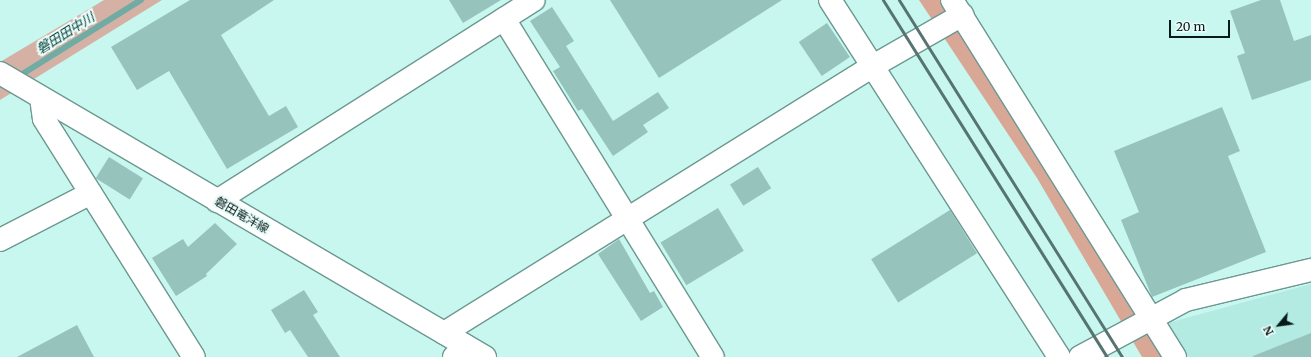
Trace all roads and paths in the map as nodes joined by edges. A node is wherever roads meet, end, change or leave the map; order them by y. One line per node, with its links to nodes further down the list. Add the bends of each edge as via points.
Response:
1 (534, 0): 4 (street)
2 (830, 0): 5 (street)
3 (957, 7): 5 (street); 13 (street)
4 (504, 19): 9 (street); 10 (street)
5 (873, 66): 10 (street); 19 (street)
6 (0, 73): 7 (street, 磐田竜洋線)
7 (41, 98): 8 (street, via 44,119); 9 (street, 磐田竜洋線)
8 (91, 193): 11 (street); 16 (street)
9 (217, 200): 14 (street, 磐田竜洋線)
10 (628, 219): 14 (street); 18 (street)
11 (0, 240)
12 (1311, 270): 13 (street, via 1186,300)
13 (1152, 319): 20 (street); 21 (street)
14 (444, 333): 15 (street, 磐田竜洋線)
15 (459, 351): 17 (street, 磐田竜洋線)
16 (194, 357)
17 (485, 357)
18 (713, 357)
19 (1059, 357)
20 (1080, 357)
21 (1175, 357)

